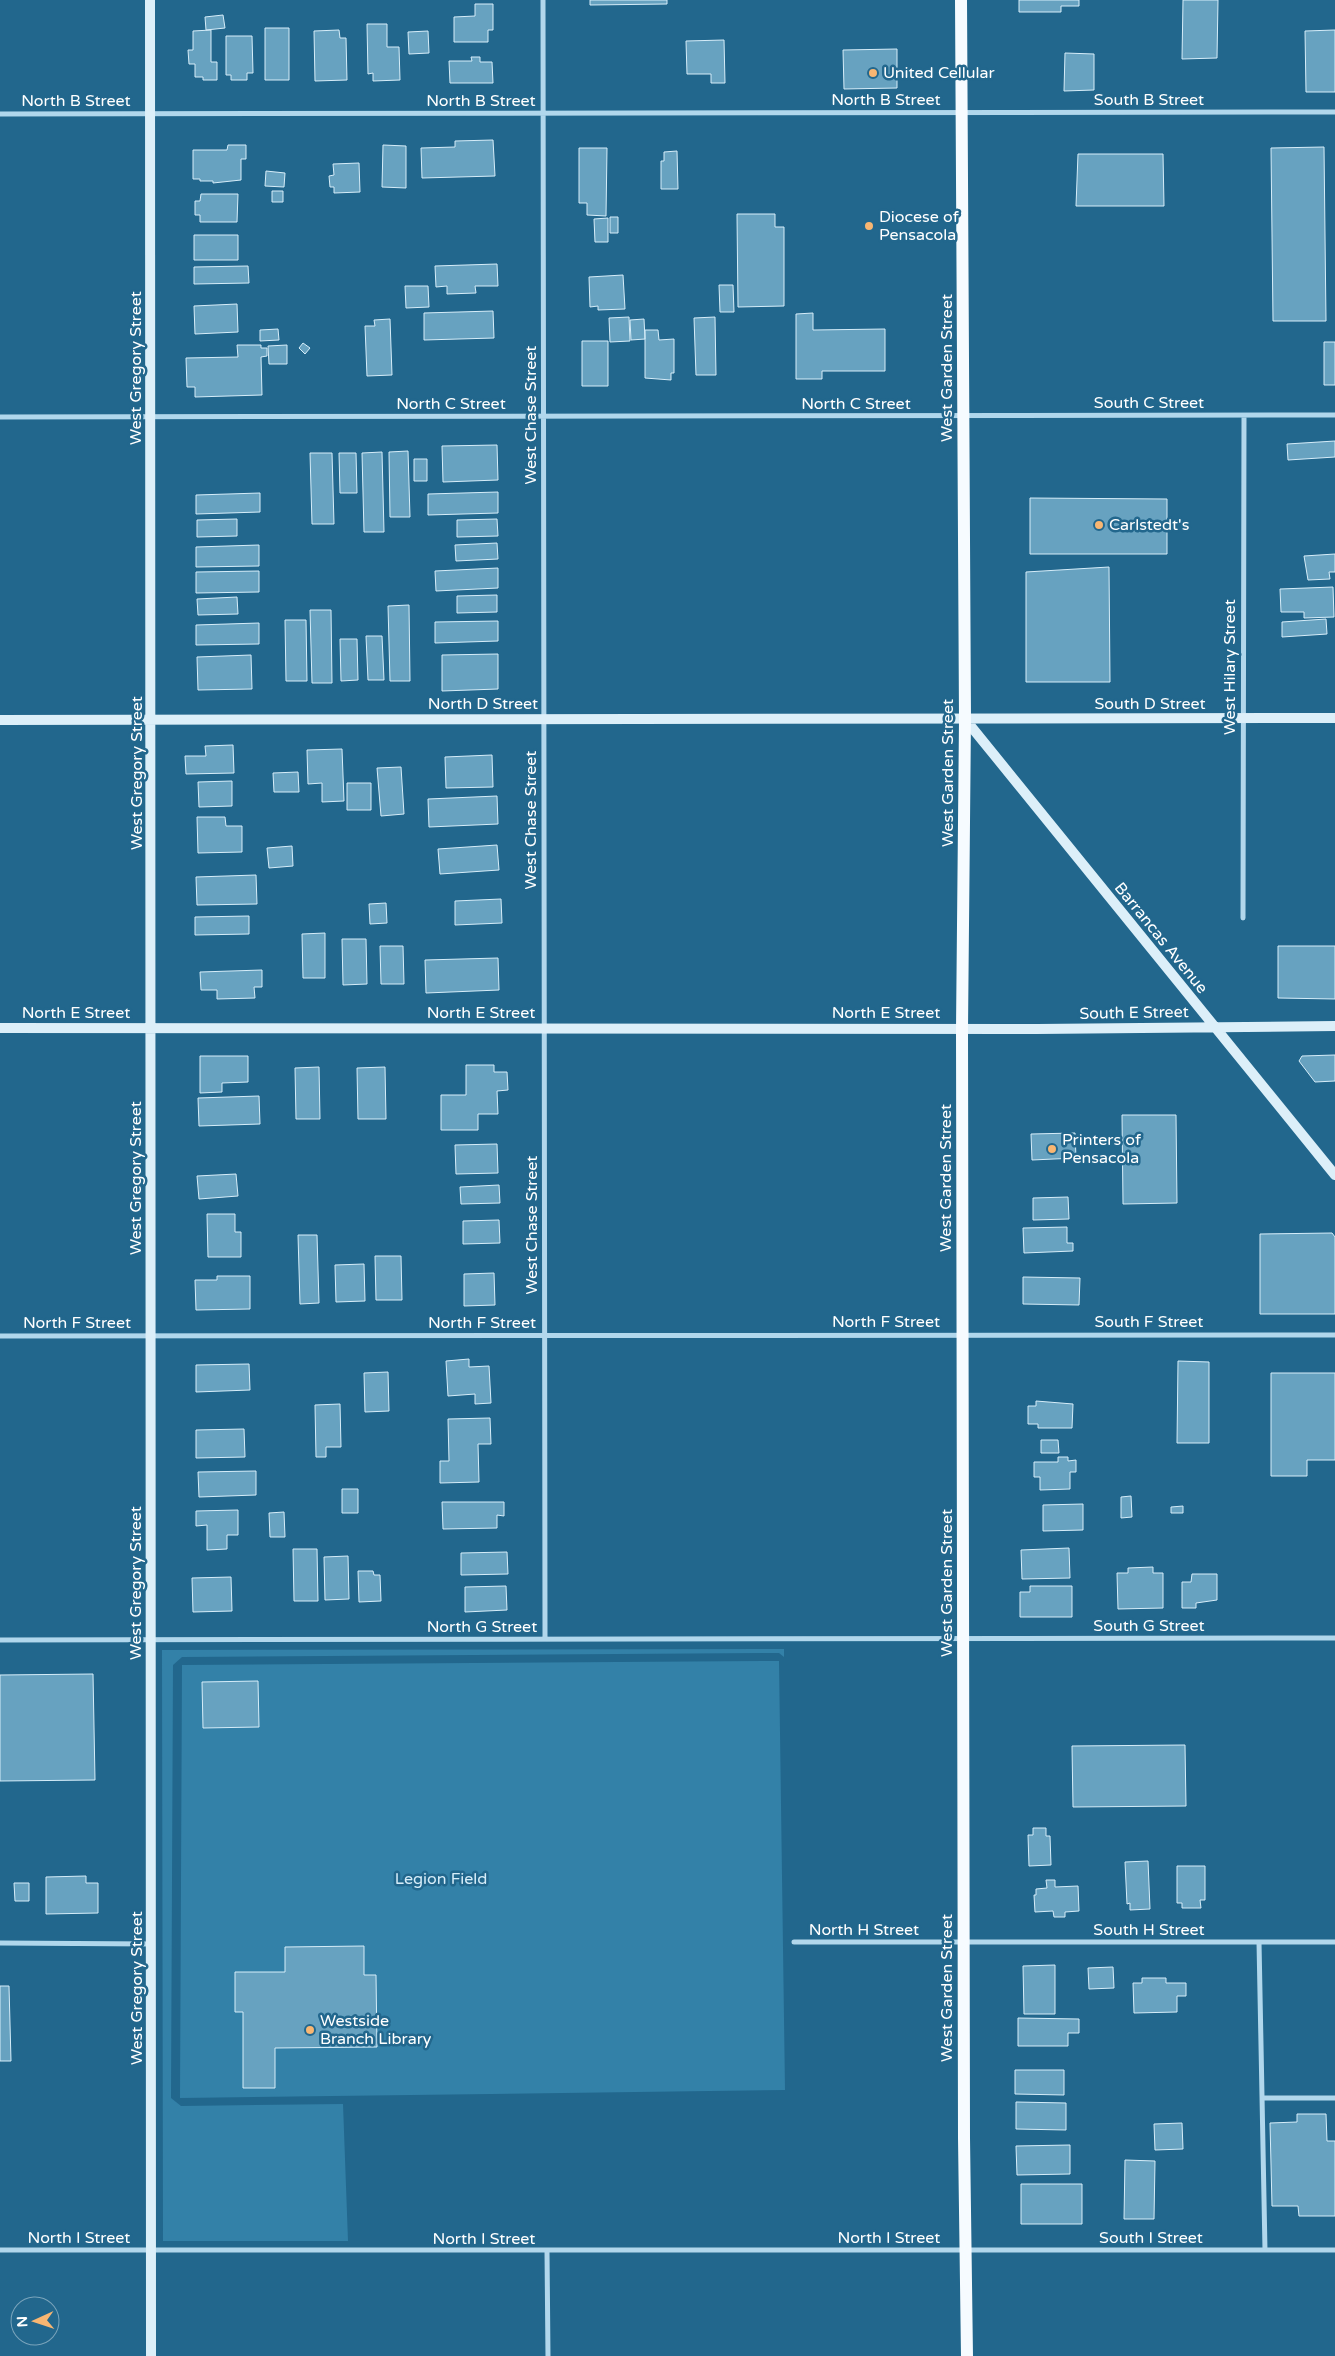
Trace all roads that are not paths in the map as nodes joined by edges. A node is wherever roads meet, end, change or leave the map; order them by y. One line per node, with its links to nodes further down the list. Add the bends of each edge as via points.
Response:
1 (150, 0): 8 (street, West Gregory Street)
2 (543, 0): 6 (street, West Chase Street)
3 (962, 0): 4 (main road, West Garden Street)
4 (962, 112): 5 (street, South B Street); 6 (street, North B Street); 10 (main road, West Garden Street)
5 (1335, 112)
6 (543, 113): 8 (street, North B Street); 14 (street, West Chase Street)
7 (0, 114): 8 (street, North B Street)
8 (151, 114): 13 (street, West Gregory Street)
9 (1335, 415): 11 (street, South C Street)
10 (962, 416): 11 (street, South C Street); 14 (street, North C Street); 18 (main road, West Garden Street)
11 (1244, 416): 15 (street, West Hilary Street)
12 (0, 417): 13 (street, North C Street)
13 (151, 417): 14 (street, North C Street); 20 (street, West Gregory Street)
14 (543, 417): 17 (street, West Chase Street)
15 (1242, 718): 16 (street, South D Street); 18 (street, South D Street); 21 (street, West Hilary Street)
16 (1335, 718)
17 (544, 719): 18 (street, North D Street); 20 (street, North D Street); 26 (street, West Chase Street)
18 (966, 719): 23 (street, Barrancas Avenue); 27 (main road, West Garden Street)
19 (0, 720): 20 (street, North D Street)
20 (152, 720): 25 (street, West Gregory Street)
21 (1243, 918)
22 (1335, 1026): 23 (street, South E Street)
23 (1214, 1027): 27 (street, South E Street); 28 (street, Barrancas Avenue)
24 (0, 1028): 25 (street, North E Street)
25 (151, 1028): 26 (street, North E Street); 32 (street, West Gregory Street)
26 (545, 1028): 27 (street, North E Street); 33 (street, West Chase Street)
27 (962, 1028): 29 (main road, West Garden Street)
28 (1335, 1175)
29 (963, 1335): 30 (street, South F Street); 33 (street, North F Street); 36 (main road, West Garden Street)
30 (1335, 1335)
31 (0, 1336): 32 (street, North F Street)
32 (152, 1336): 33 (street, North F Street); 38 (street, West Gregory Street)
33 (545, 1336): 35 (street, West Chase Street)
34 (1335, 1638): 36 (street, South G Street)
35 (545, 1639): 36 (street, North G Street); 38 (street, North G Street)
36 (964, 1639): 40 (main road, West Garden Street)
37 (0, 1640): 38 (street, North G Street)
38 (151, 1640): 44 (street, West Gregory Street)
39 (794, 1942): 40 (street, North H Street)
40 (964, 1942): 41 (street, South H Street); 48 (main road, West Garden Street)
41 (1259, 1942): 42 (street, South H Street); 45 (street)
42 (1335, 1942)
43 (0, 1943): 44 (street)
44 (152, 1944): 51 (street, West Gregory Street)
45 (1262, 2098): 46 (street); 49 (street)
46 (1335, 2098)
47 (0, 2250): 51 (street, North I Street)
48 (967, 2250): 49 (street, South I Street); 52 (street, North I Street); 55 (main road, West Garden Street)
49 (1265, 2250): 50 (street, South I Street)
50 (1335, 2250)
51 (152, 2251): 52 (street, North I Street); 53 (street, West Gregory Street)
52 (547, 2251): 54 (street)
53 (151, 2356)
54 (548, 2356)
55 (967, 2356)

